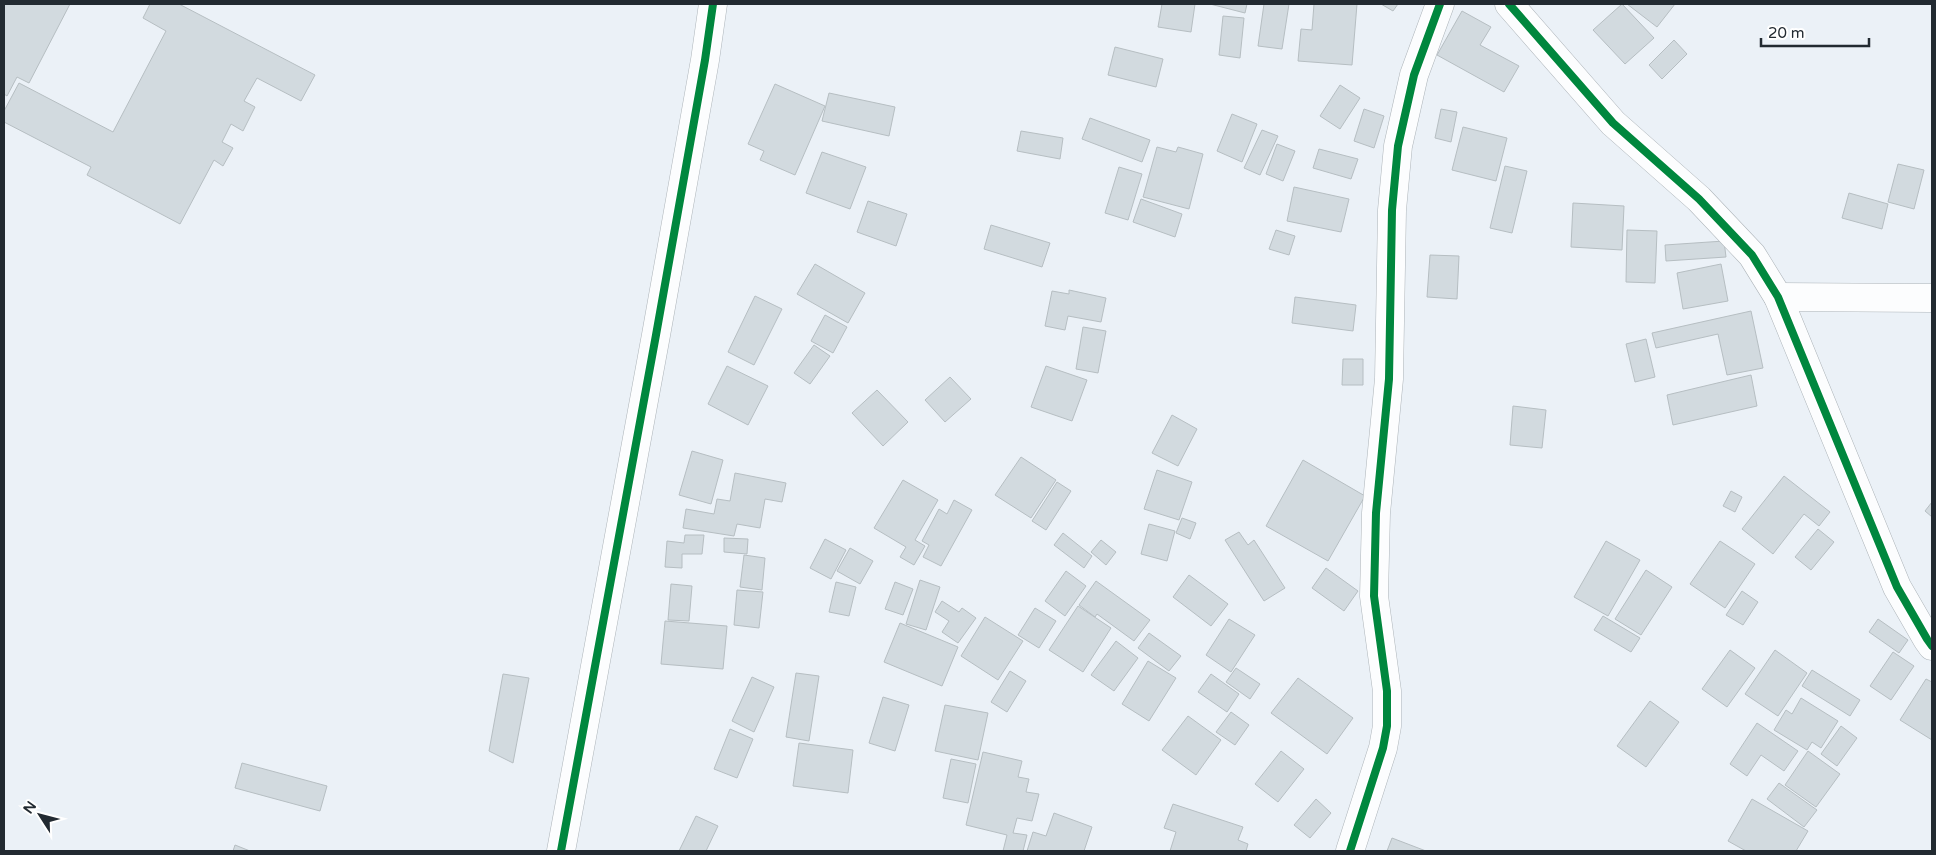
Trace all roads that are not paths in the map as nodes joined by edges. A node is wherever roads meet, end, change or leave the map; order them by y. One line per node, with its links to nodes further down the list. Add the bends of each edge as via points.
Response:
1 (713, 4): 7 (street)
2 (1440, 4): 8 (street, via 1414,75 1398,146 1392,210 1389,379 1376,513 1374,596 1387,691 1387,726)
3 (1509, 4): 4 (street, via 1613,123 1699,198 1752,254)
4 (1778, 297): 5 (street); 6 (street, via 1897,587)
5 (1932, 298)
6 (1932, 646)
7 (561, 851)
8 (1350, 851)

